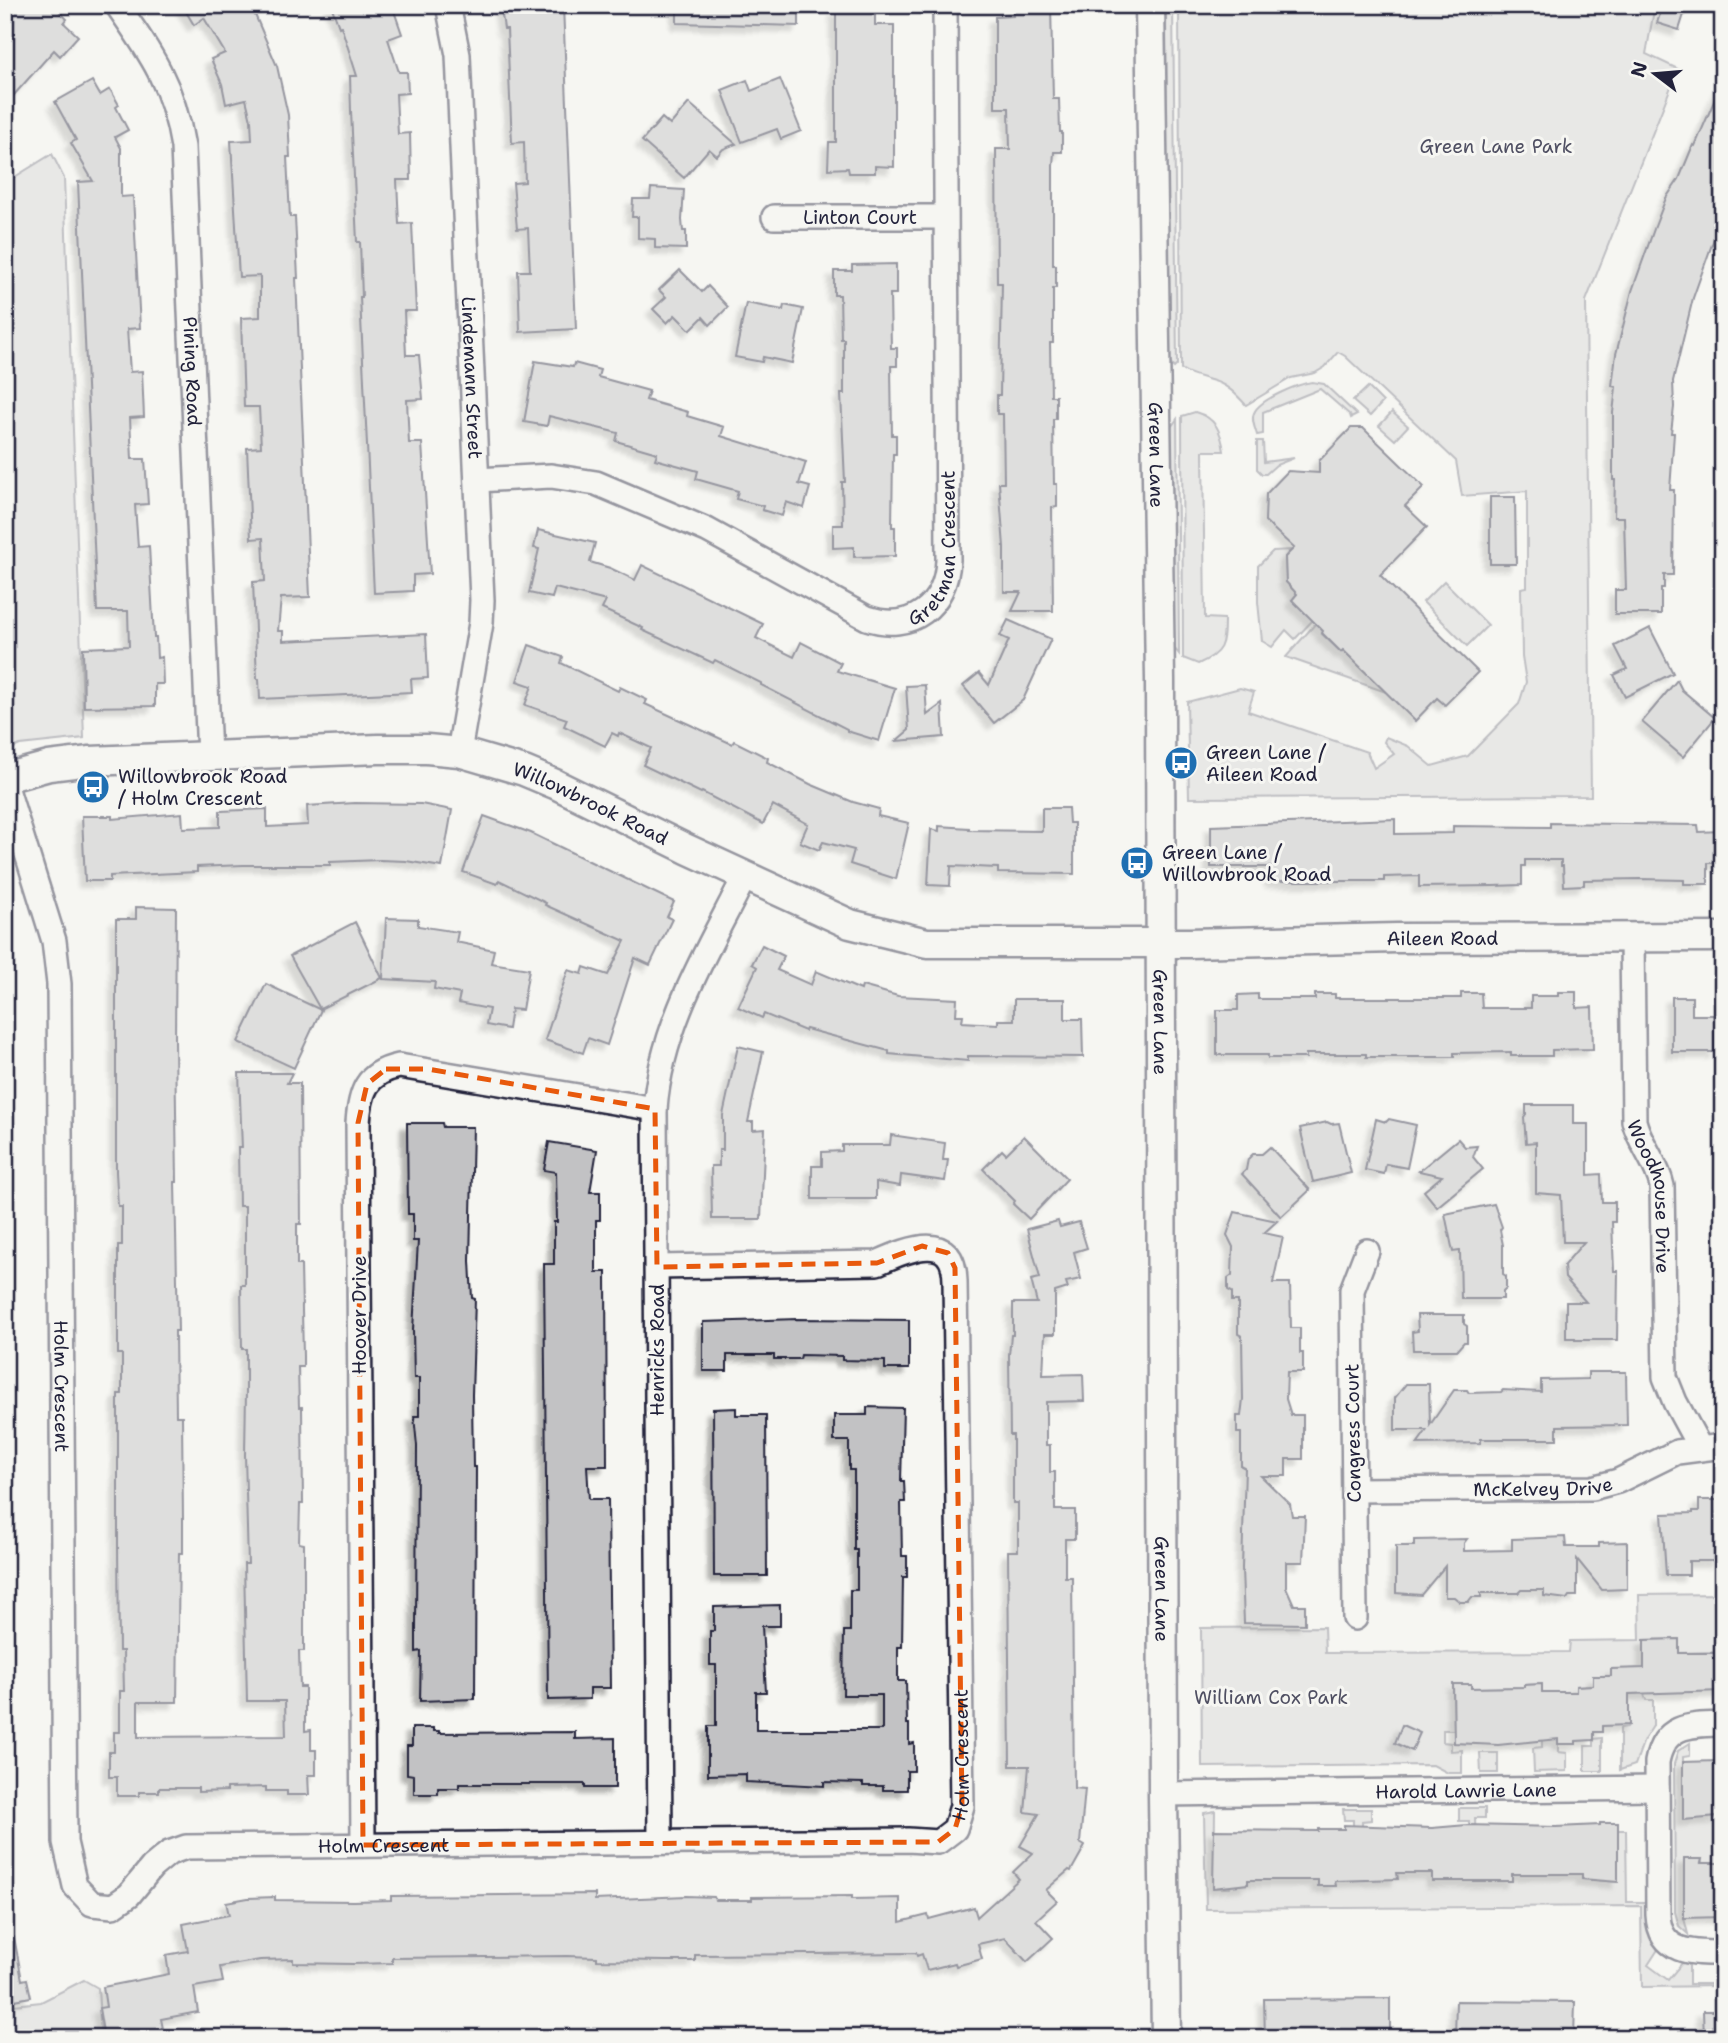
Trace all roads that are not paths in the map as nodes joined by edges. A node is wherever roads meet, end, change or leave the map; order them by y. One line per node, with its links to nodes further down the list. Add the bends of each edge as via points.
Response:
1 (117, 5): 9 (street, Pining Road, via 162,73 183,146)
2 (448, 5): 7 (street, Lindemann Street, via 458,55)
3 (945, 5): 6 (street, Gretman Crescent)
4 (1150, 5): 15 (street, Green Lane)
5 (774, 216): 6 (street, Linton Court)
6 (945, 217): 7 (street, Gretman Crescent, via 948,571 942,591 918,615 897,622 867,618 707,530 596,483 551,476)
7 (477, 480): 8 (street, Lindemann Street, via 481,623)
8 (459, 752): 9 (street, Willowbrook Road, via 378,749); 12 (street, Willowbrook Road, via 534,775)
9 (209, 756): 10 (street, Willowbrook Road, via 71,763)
10 (5, 778)
11 (5, 783): 26 (street, Holm Crescent, via 54,941 59,985 65,1842 75,1886 92,1904 113,1906 169,1853 187,1847)
12 (745, 876): 15 (street, Willowbrook Road, via 849,924 927,943); 16 (street, Henricks Road, via 674,1020 657,1079)
13 (1723, 937): 14 (street, Aileen Road)
14 (1632, 938): 15 (street, Aileen Road); 19 (street, Woodhouse Drive, via 1634,1121 1662,1186 1665,1377 1675,1402)
15 (1161, 943): 24 (street, Green Lane)
16 (655, 1109): 18 (street, Henricks Road); 26 (street, Hoover Drive, via 399,1066 376,1074 362,1095 358,1137)
17 (1367, 1251): 20 (street, Congress Court, via 1352,1290)
18 (657, 1267): 25 (street, Henricks Road); 25 (street, Holm Crescent, via 877,1264 922,1246 948,1254 955,1268 961,1806 955,1829 938,1842)
19 (1711, 1447): 20 (street, McKelvey Drive, via 1667,1456 1618,1481 1592,1488)
20 (1354, 1490): 21 (street, Congress Court)
21 (1355, 1618)
22 (1723, 1724): 23 (street, via 1683,1727 1666,1738 1658,1756)
23 (1657, 1788): 24 (street, Harold Lawrie Lane); 27 (street, via 1661,1931 1670,1944 1684,1951)
24 (1163, 1794): 28 (street, Green Lane)
25 (660, 1842): 26 (street, Holm Crescent)
26 (363, 1845)
27 (1723, 1953)
28 (1166, 2038)

